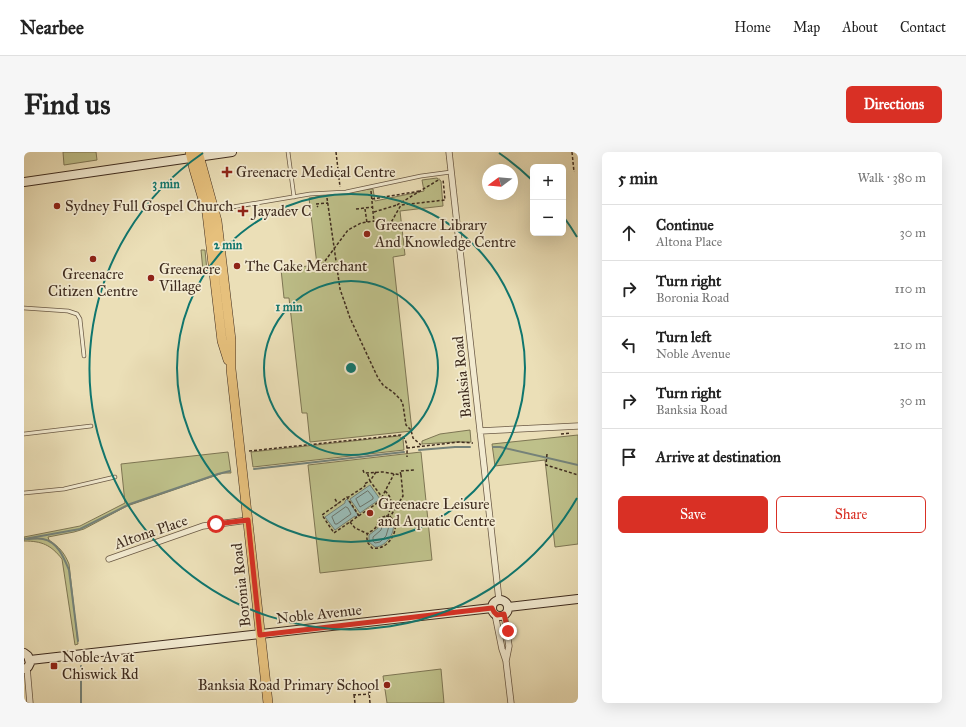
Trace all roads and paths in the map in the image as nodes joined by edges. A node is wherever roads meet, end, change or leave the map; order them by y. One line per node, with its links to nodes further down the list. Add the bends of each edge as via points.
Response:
1 (232, 152): 6 (street)
2 (288, 152): 13 (lane)
3 (336, 152): 12 (path)
4 (449, 152): 7 (street, Banksia Road)
5 (572, 152): 8 (path)
6 (194, 155): 9 (street); 23 (main road, Boronia Road); 31 (main road, Boronia Road, via 207,213 222,341)
7 (451, 172): 12 (lane); 34 (street, Banksia Road)
8 (574, 172)
9 (24, 182)
10 (422, 190): 15 (path); 17 (path, via 442,178 445,200); 19 (path)
11 (365, 191): 15 (path, via 371,190)
12 (341, 192): 13 (lane)
13 (294, 197): 23 (lane)
14 (327, 198): 16 (path)
15 (372, 199): 20 (path)
16 (327, 204): 18 (path); 27 (path)
17 (401, 205): 19 (path); 26 (path)
18 (317, 206)
19 (397, 206): 24 (path)
20 (373, 207): 21 (path); 24 (path)
21 (365, 208): 22 (path); 25 (path)
22 (356, 209)
23 (215, 210): 31 (main road, Boronia Road, via 232,340)
24 (373, 212): 25 (path, via 374,222)
25 (367, 222): 27 (path, via 348,230)
26 (389, 226)
27 (334, 250): 28 (path); 37 (path, via 340,289 350,318 380,382 401,400 406,425 412,438)
28 (319, 269)
29 (24, 308): 30 (lane, via 60,310 77,314)
30 (84, 356)
31 (231, 369): 61 (main road, Boronia Road)
32 (91, 426): 35 (lane)
33 (578, 426): 34 (street)
34 (480, 430): 66 (street, Banksia Road)
35 (24, 434)
36 (473, 443): 37 (path)
37 (421, 445): 38 (path)
38 (406, 448): 39 (path, via 401,435); 41 (path)
39 (249, 452)
40 (548, 454): 48 (path, via 546,465)
41 (407, 457)
42 (363, 470): 44 (path, via 364,473)
43 (415, 470): 47 (path, via 400,472)
44 (367, 472): 45 (path); 50 (path)
45 (376, 472): 46 (path); 50 (path)
46 (394, 474): 47 (path); 51 (path)
47 (401, 475): 57 (path, via 403,496)
48 (578, 476)
49 (114, 478): 52 (lane, via 64,489)
50 (370, 480): 53 (path); 54 (path)
51 (385, 491): 53 (path); 60 (path, via 392,501)
52 (24, 493)
53 (382, 497): 59 (path, via 383,499)
54 (347, 498): 56 (path); 59 (path)
55 (335, 499): 56 (path)
56 (338, 504): 62 (path, via 322,516 334,533)
57 (398, 505): 58 (path); 60 (path)
58 (404, 507)
59 (360, 516): 62 (path)
60 (389, 516): 63 (path, via 380,518 376,528); 63 (path, via 394,521 395,531 385,546 375,549 370,546 366,539)
61 (248, 520): 64 (street, Altona Place, via 203,526); 69 (main road, Boronia Road)
62 (350, 522): 63 (path, via 355,528)
63 (368, 534)
64 (109, 559)
65 (578, 599): 68 (street)
66 (499, 600): 67 (street, via 495,602); 68 (street, via 504,601)
67 (494, 611): 68 (street, via 500,616); 69 (street, Noble Avenue); 71 (street)
68 (506, 611): 71 (street, via 509,646)
69 (260, 635): 72 (street, Noble Avenue); 76 (main road, Boronia Road)
70 (24, 653): 72 (street, via 28,656)
71 (506, 661): 79 (street)
72 (27, 666): 75 (street)
73 (372, 692): 74 (path)
74 (369, 694): 77 (path, via 354,694); 78 (path)
75 (30, 703)
76 (268, 703)
77 (355, 703)
78 (370, 703)
79 (511, 703)

